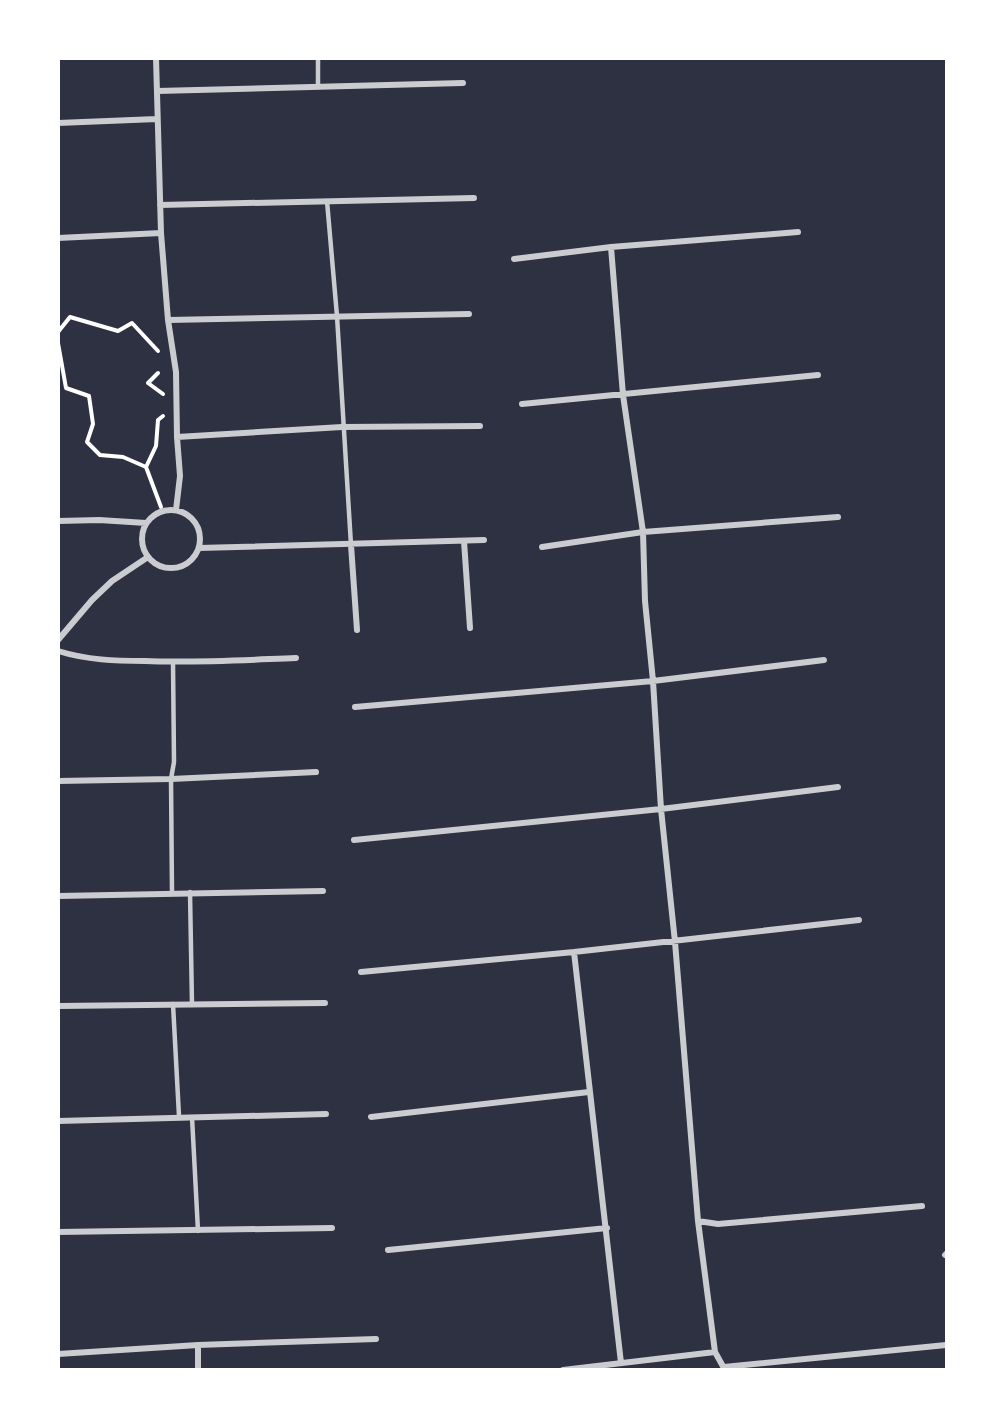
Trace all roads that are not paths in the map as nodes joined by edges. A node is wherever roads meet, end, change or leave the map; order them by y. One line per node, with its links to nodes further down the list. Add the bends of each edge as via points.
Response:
1 (156, 58): 5 (street)
2 (318, 58): 4 (lane)
3 (463, 83): 4 (street)
4 (318, 86): 5 (street)
5 (157, 91): 6 (street)
6 (157, 119): 7 (street); 10 (street)
7 (58, 123)
8 (474, 198): 9 (street)
9 (327, 201): 10 (street); 17 (lane)
10 (160, 205): 12 (street)
11 (798, 232): 14 (street)
12 (161, 233): 13 (street); 18 (street)
13 (58, 238)
14 (611, 247): 15 (street); 20 (street)
15 (514, 259)
16 (469, 314): 17 (street)
17 (336, 316): 18 (street); 23 (lane)
18 (168, 320): 24 (street, via 176,372)
19 (818, 375): 20 (street)
20 (623, 395): 21 (street); 29 (street)
21 (522, 404)
22 (480, 426): 23 (street)
23 (342, 427): 24 (street); 32 (lane)
24 (177, 437): 25 (street, via 180,476)
25 (176, 510): 28 (street, via 162,511); 34 (street, via 193,519 201,538)
26 (838, 517): 29 (street)
27 (58, 521): 28 (street)
28 (146, 524): 35 (street, via 142,546)
29 (643, 532): 33 (street); 43 (street)
30 (484, 540): 31 (street)
31 (464, 541): 32 (street); 36 (street)
32 (351, 545): 34 (street); 37 (street)
33 (542, 547)
34 (199, 548): 35 (street, via 182,566 170,568 157,565)
35 (148, 556): 38 (street, via 112,581)
36 (470, 628)
37 (357, 630)
38 (58, 640)
39 (58, 651): 42 (street, via 82,658)
40 (296, 658): 42 (street)
41 (824, 660): 43 (street)
42 (173, 662): 46 (lane)
43 (653, 681): 44 (street); 49 (street)
44 (355, 707)
45 (316, 772): 46 (street)
46 (171, 778): 47 (street); 53 (lane)
47 (58, 781)
48 (838, 787): 49 (street)
49 (662, 809): 50 (street); 56 (street)
50 (354, 840)
51 (323, 891): 52 (street)
52 (190, 892): 53 (street); 61 (lane)
53 (172, 893): 54 (street)
54 (58, 896)
55 (860, 920): 56 (street)
56 (675, 942): 57 (street); 70 (street)
57 (574, 952): 58 (street); 63 (street)
58 (361, 972)
59 (325, 1003): 61 (street)
60 (173, 1004): 61 (street); 62 (street); 65 (lane)
61 (192, 1005)
62 (58, 1006)
63 (589, 1092): 67 (street); 72 (street)
64 (326, 1114): 66 (street)
65 (179, 1116): 66 (street); 68 (street)
66 (192, 1116): 73 (lane)
67 (371, 1117)
68 (58, 1121)
69 (922, 1206): 70 (street, via 718,1224)
70 (698, 1221): 79 (street)
71 (332, 1228): 73 (street)
72 (606, 1228): 75 (street); 81 (street)
73 (198, 1231): 74 (street)
74 (58, 1232)
75 (388, 1250)
76 (376, 1339): 77 (street)
77 (198, 1345): 80 (street); 83 (street)
78 (946, 1345): 82 (street)
79 (715, 1352): 81 (street); 82 (street)
80 (58, 1354)
81 (621, 1364): 84 (street)
82 (725, 1368)
83 (198, 1370)
84 (563, 1370)

